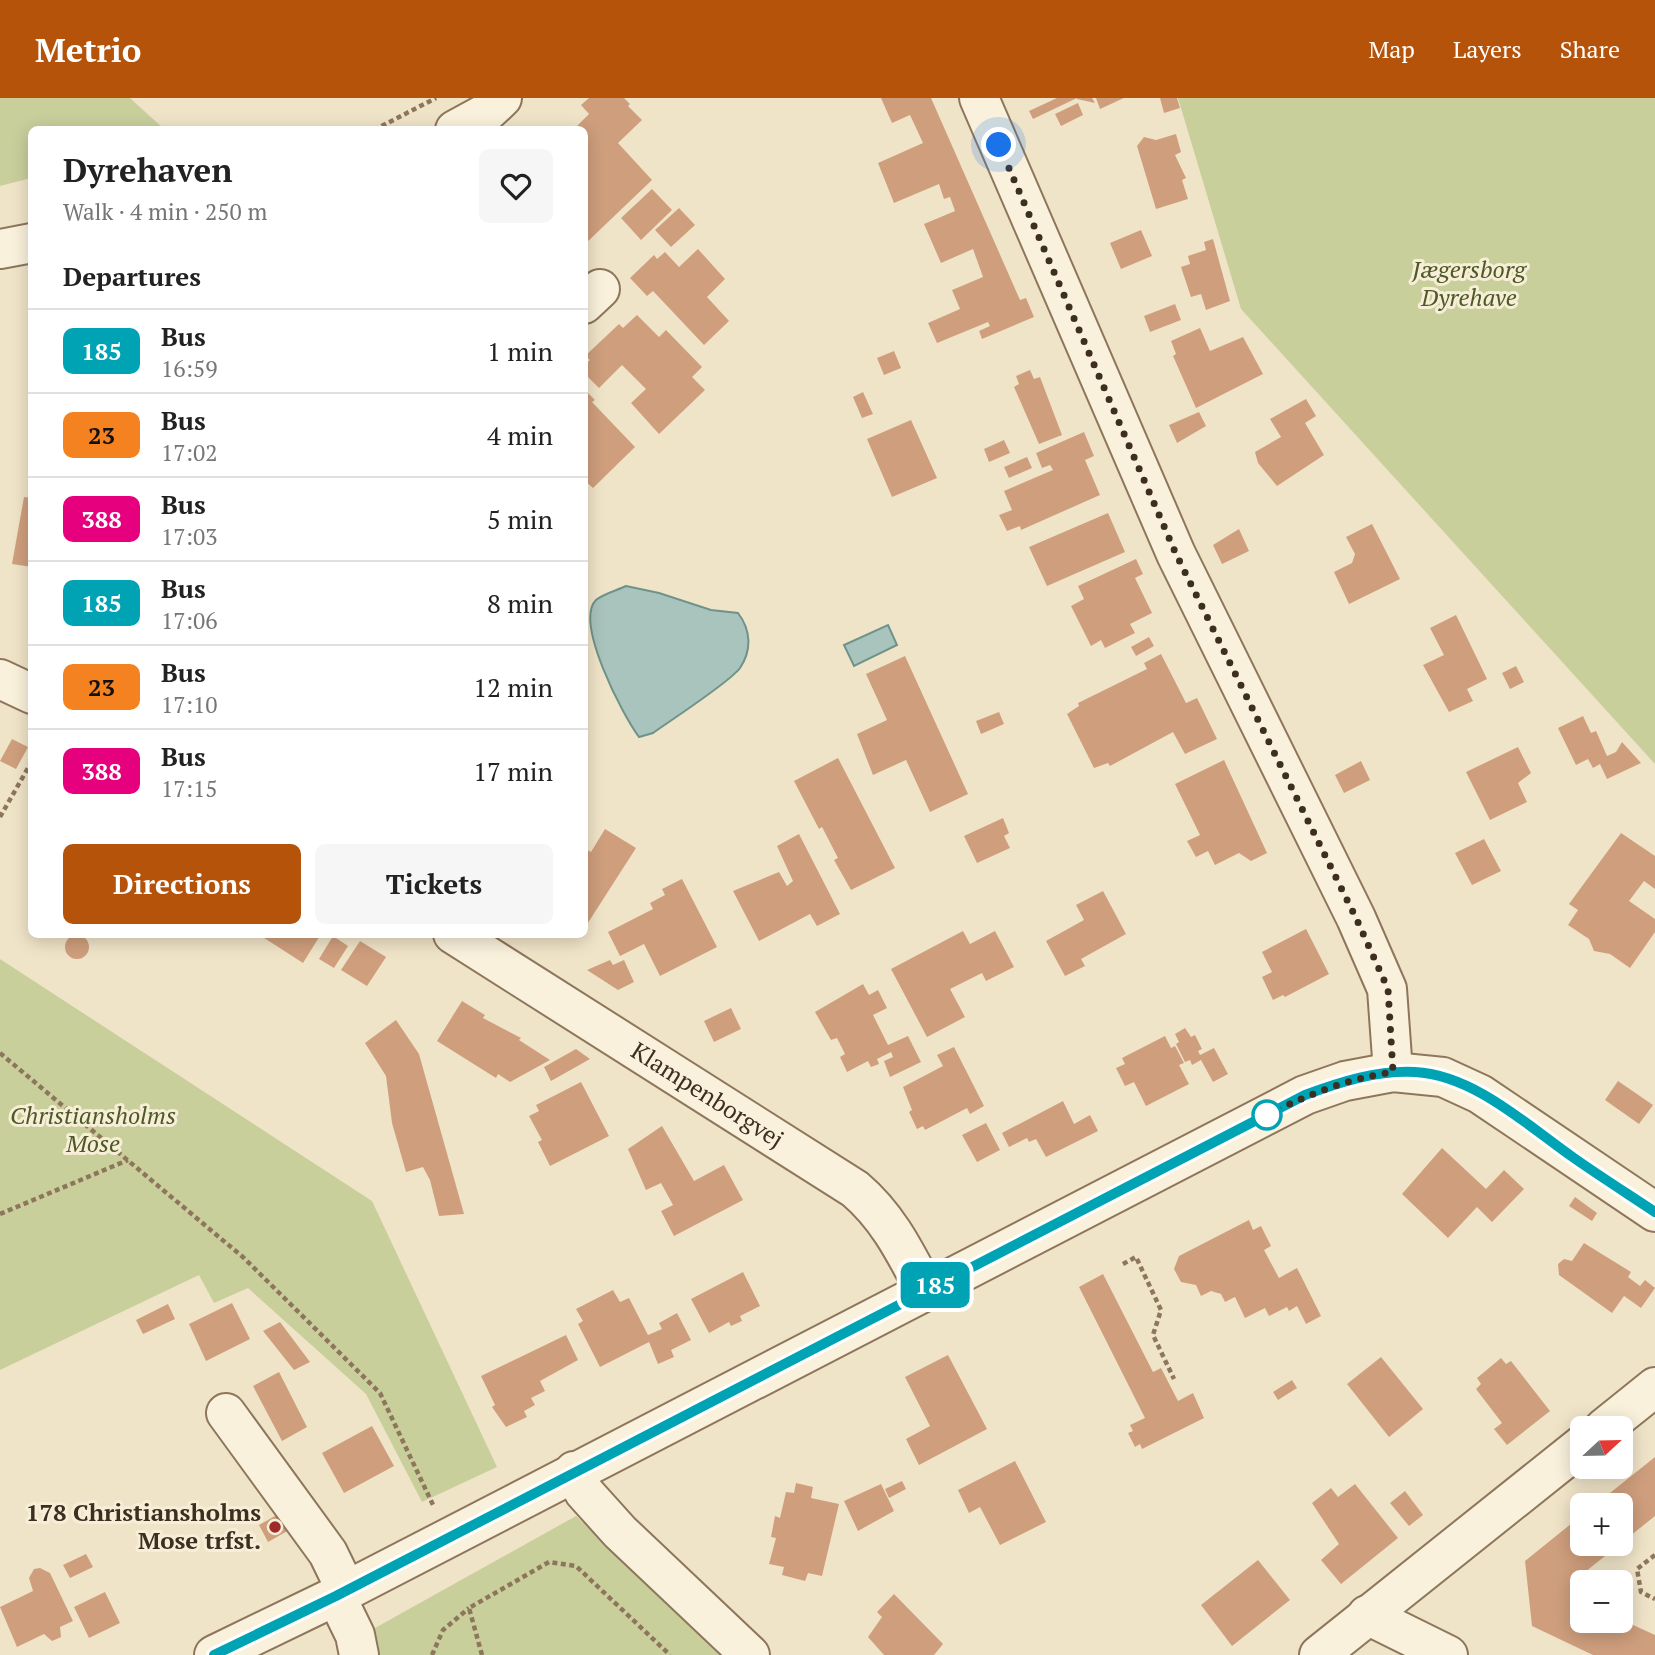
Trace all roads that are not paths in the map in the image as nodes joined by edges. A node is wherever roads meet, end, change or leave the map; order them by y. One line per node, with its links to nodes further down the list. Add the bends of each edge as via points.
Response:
1 (502, 98): 3 (street)
2 (979, 98): 9 (street, via 1176,554 1388,989)
3 (462, 126)
4 (28, 244): 5 (street)
5 (0, 249)
6 (0, 679): 7 (street)
7 (28, 692)
8 (459, 938): 11 (street, Klampenborgvej, via 855,1189 891,1227)
9 (1393, 1072): 10 (street, via 1443,1077 1480,1094); 11 (street, via 1305,1095)
10 (1655, 1212)
11 (926, 1290): 16 (street)
12 (1655, 1387): 14 (street)
13 (226, 1413): 17 (street, via 328,1553)
14 (1619, 1416)
15 (1570, 1454): 18 (street)
16 (573, 1471): 17 (street); 21 (street, via 584,1492 620,1532)
17 (341, 1593): 19 (street); 20 (street)
18 (1367, 1615): 22 (street); 23 (street)
19 (214, 1655)
20 (359, 1655)
21 (750, 1655)
22 (1319, 1655)
23 (1448, 1655)

